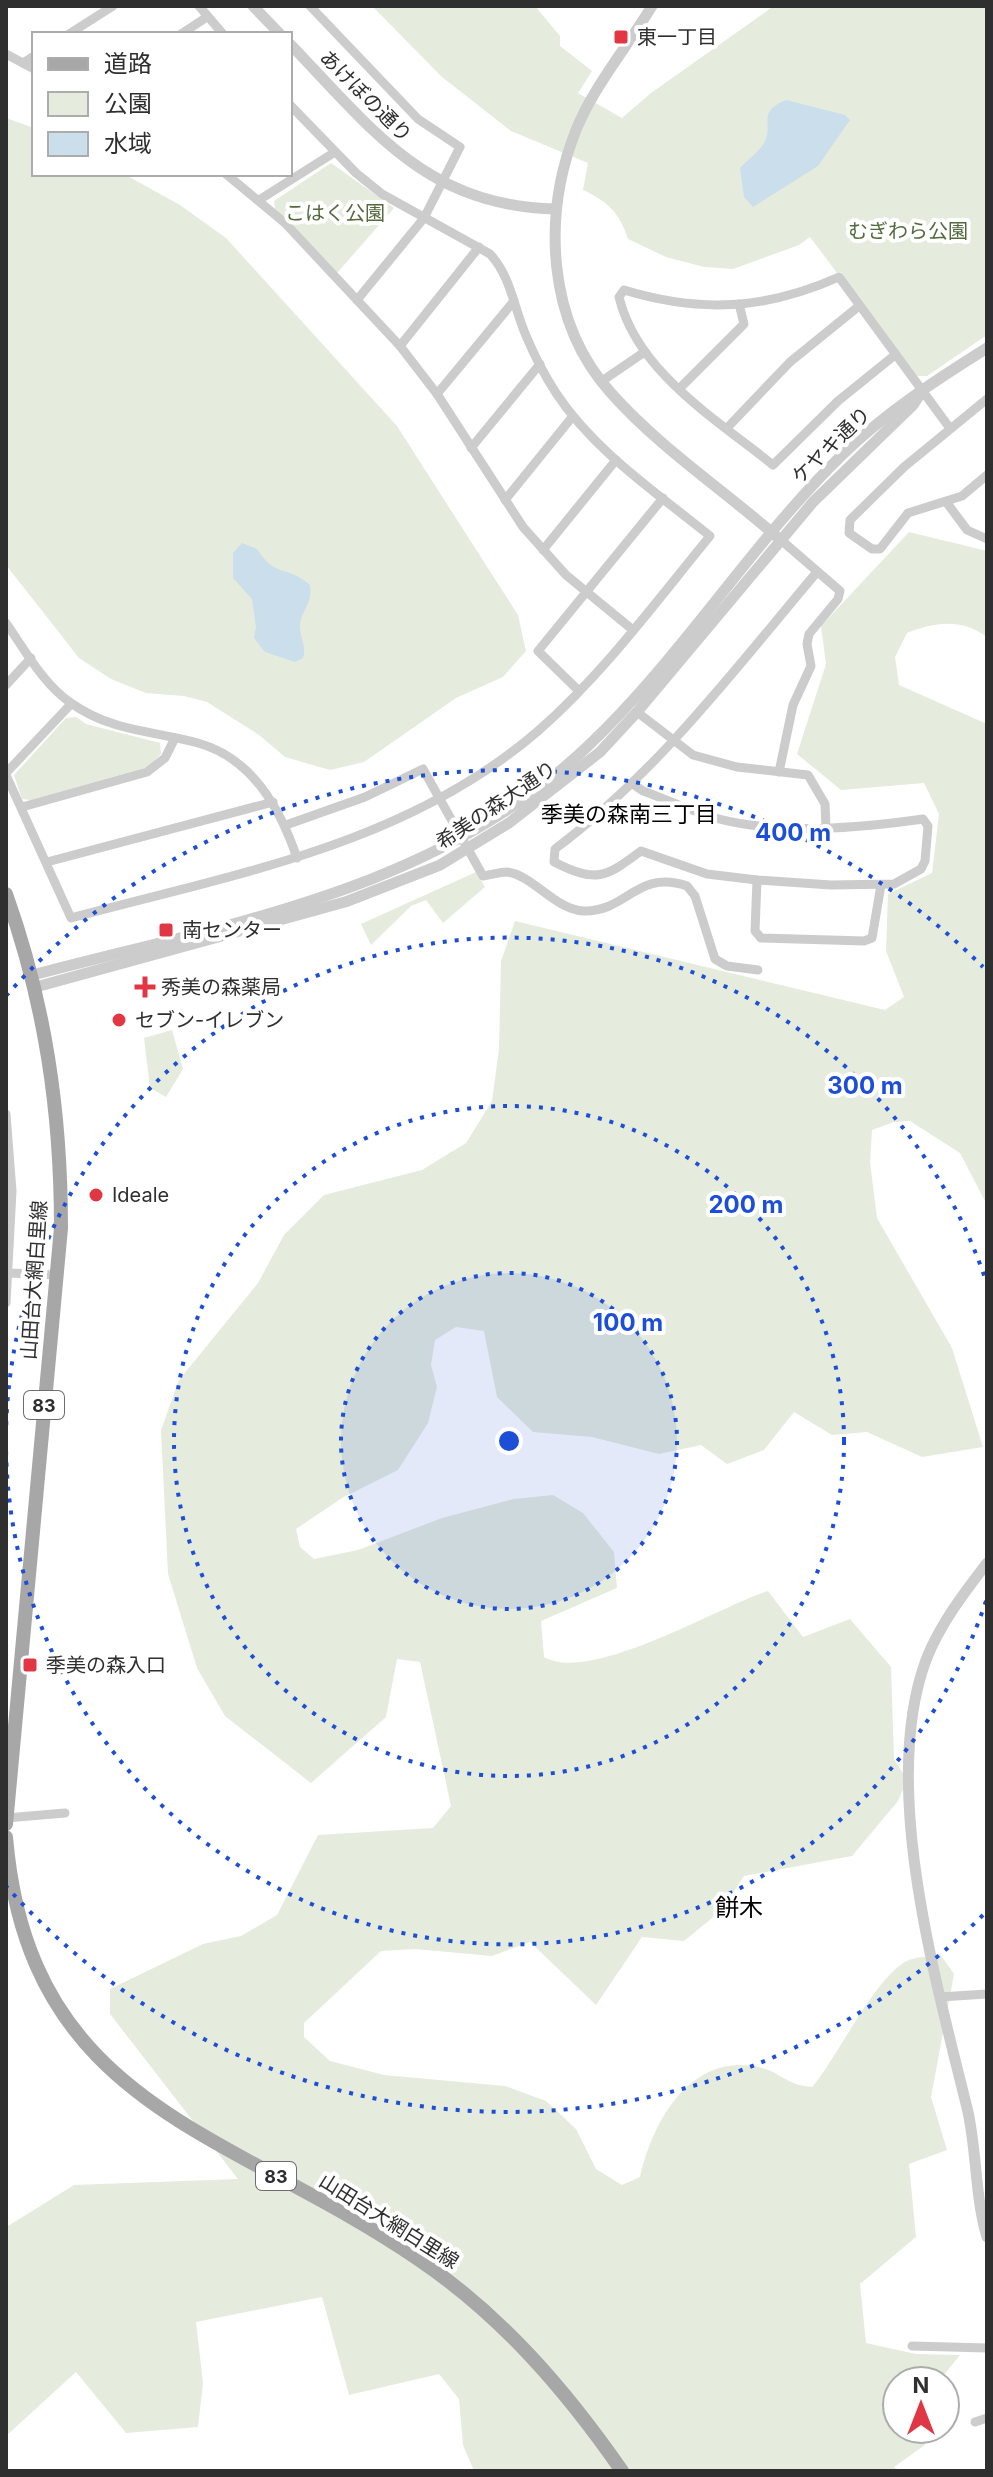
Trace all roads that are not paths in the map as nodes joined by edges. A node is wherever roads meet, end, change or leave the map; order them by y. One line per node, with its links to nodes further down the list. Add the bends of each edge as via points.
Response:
1 (113, 6): 7 (street)
2 (199, 6): 6 (street)
3 (253, 6): 10 (street)
4 (310, 6): 19 (street, via 418,119 460,147)
5 (652, 6): 21 (street, via 577,127)
6 (207, 17): 8 (street); 9 (street)
7 (72, 32)
8 (184, 32)
9 (221, 32)
10 (278, 32)
11 (292, 46): 19 (street, あけぼの通り, via 392,150)
12 (6, 54): 14 (street)
13 (32, 57): 14 (street)
14 (23, 63): 15 (street)
15 (32, 68)
16 (292, 109): 17 (street)
17 (335, 152): 20 (street); 22 (street, via 382,194)
18 (229, 176): 20 (street)
19 (443, 183): 21 (street, あけぼの通り, via 516,208); 22 (street)
20 (259, 200): 24 (street)
21 (556, 209): 33 (street, via 556,265 563,301 578,341)
22 (424, 218): 23 (street); 24 (street)
23 (479, 247): 25 (street, via 503,268); 28 (street)
24 (357, 300): 28 (street)
25 (514, 301): 32 (street); 36 (street)
26 (739, 304): 27 (street, via 795,294 839,277); 30 (street, via 687,306 624,290 619,297 622,311); 34 (street, via 744,324)
27 (859, 306): 31 (street); 40 (street, via 790,362)
28 (400, 346): 36 (street)
29 (987, 348): 35 (street, ケヤキ通り)
30 (643, 353): 33 (street); 34 (street)
31 (895, 355): 35 (street); 40 (street, via 838,401 773,465)
32 (540, 364): 38 (street); 41 (street)
33 (602, 381): 47 (street, via 638,420)
34 (680, 388): 40 (street)
35 (922, 392): 39 (street); 47 (street, ケヤキ通り, via 843,453)
36 (437, 394): 41 (street)
37 (987, 399): 39 (street)
38 (573, 416): 42 (street); 45 (street)
39 (949, 427): 46 (street, via 850,520 849,533 880,549 908,513)
40 (727, 428)
41 (471, 448): 45 (street)
42 (616, 460): 44 (street); 49 (street)
43 (987, 475): 46 (street)
44 (663, 498): 51 (street); 53 (street, via 710,536)
45 (505, 500): 49 (street)
46 (947, 503): 48 (street, via 967,530)
47 (777, 536): 50 (street); 58 (street, 希美の森大通り); 69 (street, 希美の森大通り, via 587,747)
48 (987, 539)
49 (543, 550): 51 (street)
50 (817, 572): 60 (street); 61 (street, via 840,591 809,634 811,666 793,705)
51 (586, 591): 53 (street); 56 (street, via 538,651)
52 (6, 623): 54 (street)
53 (633, 630): 56 (street)
54 (31, 658): 55 (street); 57 (street)
55 (6, 685)
56 (579, 691): 64 (street, via 527,740)
57 (71, 704): 59 (street, via 114,727); 62 (street)
58 (637, 712): 60 (street); 69 (street, 希美の森大通り, via 551,793)
59 (175, 738): 65 (street, via 200,744 240,766); 66 (street, via 165,758 147,772)
60 (674, 742): 61 (street, via 693,755); 63 (street)
61 (779, 772): 68 (street, via 808,775 825,804)
62 (6, 774): 66 (street)
63 (633, 784): 68 (street, via 720,819); 72 (street, via 555,849 554,862 579,874 610,874 641,851 707,874)
64 (441, 799): 67 (street, via 423,769); 69 (street); 70 (street, via 374,832)
65 (273, 802): 67 (street); 71 (street)
66 (22, 807): 71 (street)
67 (286, 825): 70 (street)
68 (826, 828): 73 (street, via 923,819 928,826 921,869)
69 (465, 844): 75 (street, via 483,876 514,875 580,911 610,906 656,881 687,886 715,959); 76 (street, 希美の森大通り, via 245,924)
70 (297, 858): 71 (street, via 71,918)
71 (47, 862)
72 (757, 880): 73 (street); 73 (street, via 755,931 761,938 872,938)
73 (881, 885)
74 (6, 894): 76 (main road, 山田台大網白里線 / 83)
75 (758, 970)
76 (34, 981): 80 (main road, 山田台大網白里線 / 83, via 51,1058 58,1129 61,1228)
77 (6, 1114): 78 (street)
78 (9, 1191): 79 (street)
79 (9, 1273): 80 (street); 81 (street)
80 (56, 1275): 84 (main road, 山田台大網白里線 / 83)
81 (6, 1303)
82 (987, 1563): 87 (street, via 958,1601 926,1659 911,1732 915,1851)
83 (65, 1813): 84 (street)
84 (6, 1820)
85 (6, 1837): 93 (main road, 山田台大網白里線 / 83, via 13,1894 27,1944 50,1995 96,2058 188,2129 350,2217 444,2277 523,2347)
86 (987, 1994): 87 (street)
87 (940, 1997): 88 (street, via 977,2150 980,2214)
88 (987, 2237)
89 (912, 2346): 90 (street)
90 (987, 2348)
91 (987, 2418): 92 (street)
92 (975, 2422)
93 (622, 2471)

